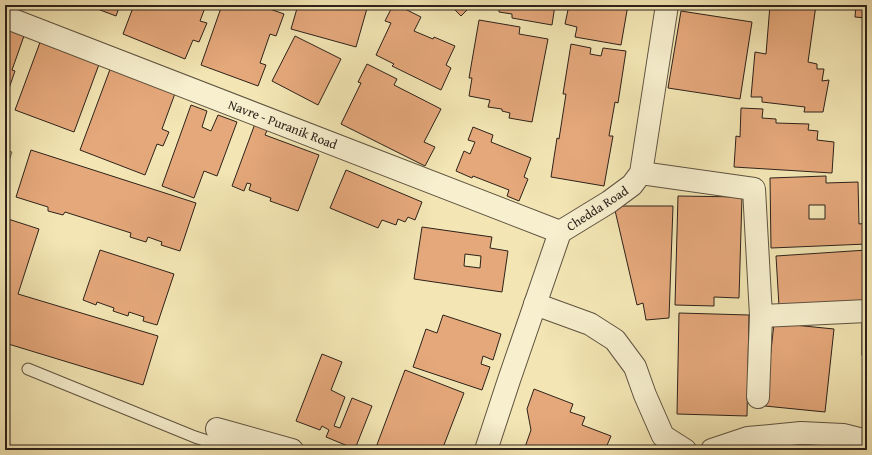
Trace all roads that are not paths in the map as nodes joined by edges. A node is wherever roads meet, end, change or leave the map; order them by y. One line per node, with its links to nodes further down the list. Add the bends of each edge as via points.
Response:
1 (667, 5): 3 (street)
2 (5, 17): 4 (street, Navre - Puranik Road)
3 (641, 173): 4 (street, Chedda Road, via 632,185 609,202); 7 (street, via 754,189)
4 (560, 232): 5 (street, Chedda Road)
5 (535, 304): 14 (street, Chedda Road); 15 (street, via 590,324 615,340 635,367 663,436)
6 (867, 311): 7 (street)
7 (761, 316): 9 (street)
8 (28, 369): 12 (lane, via 195,437)
9 (758, 397)
10 (217, 429): 13 (street)
11 (867, 441): 16 (street, via 843,436 801,433 748,438)
12 (235, 450)
13 (292, 450)
14 (486, 450)
15 (685, 450)
16 (712, 450)

